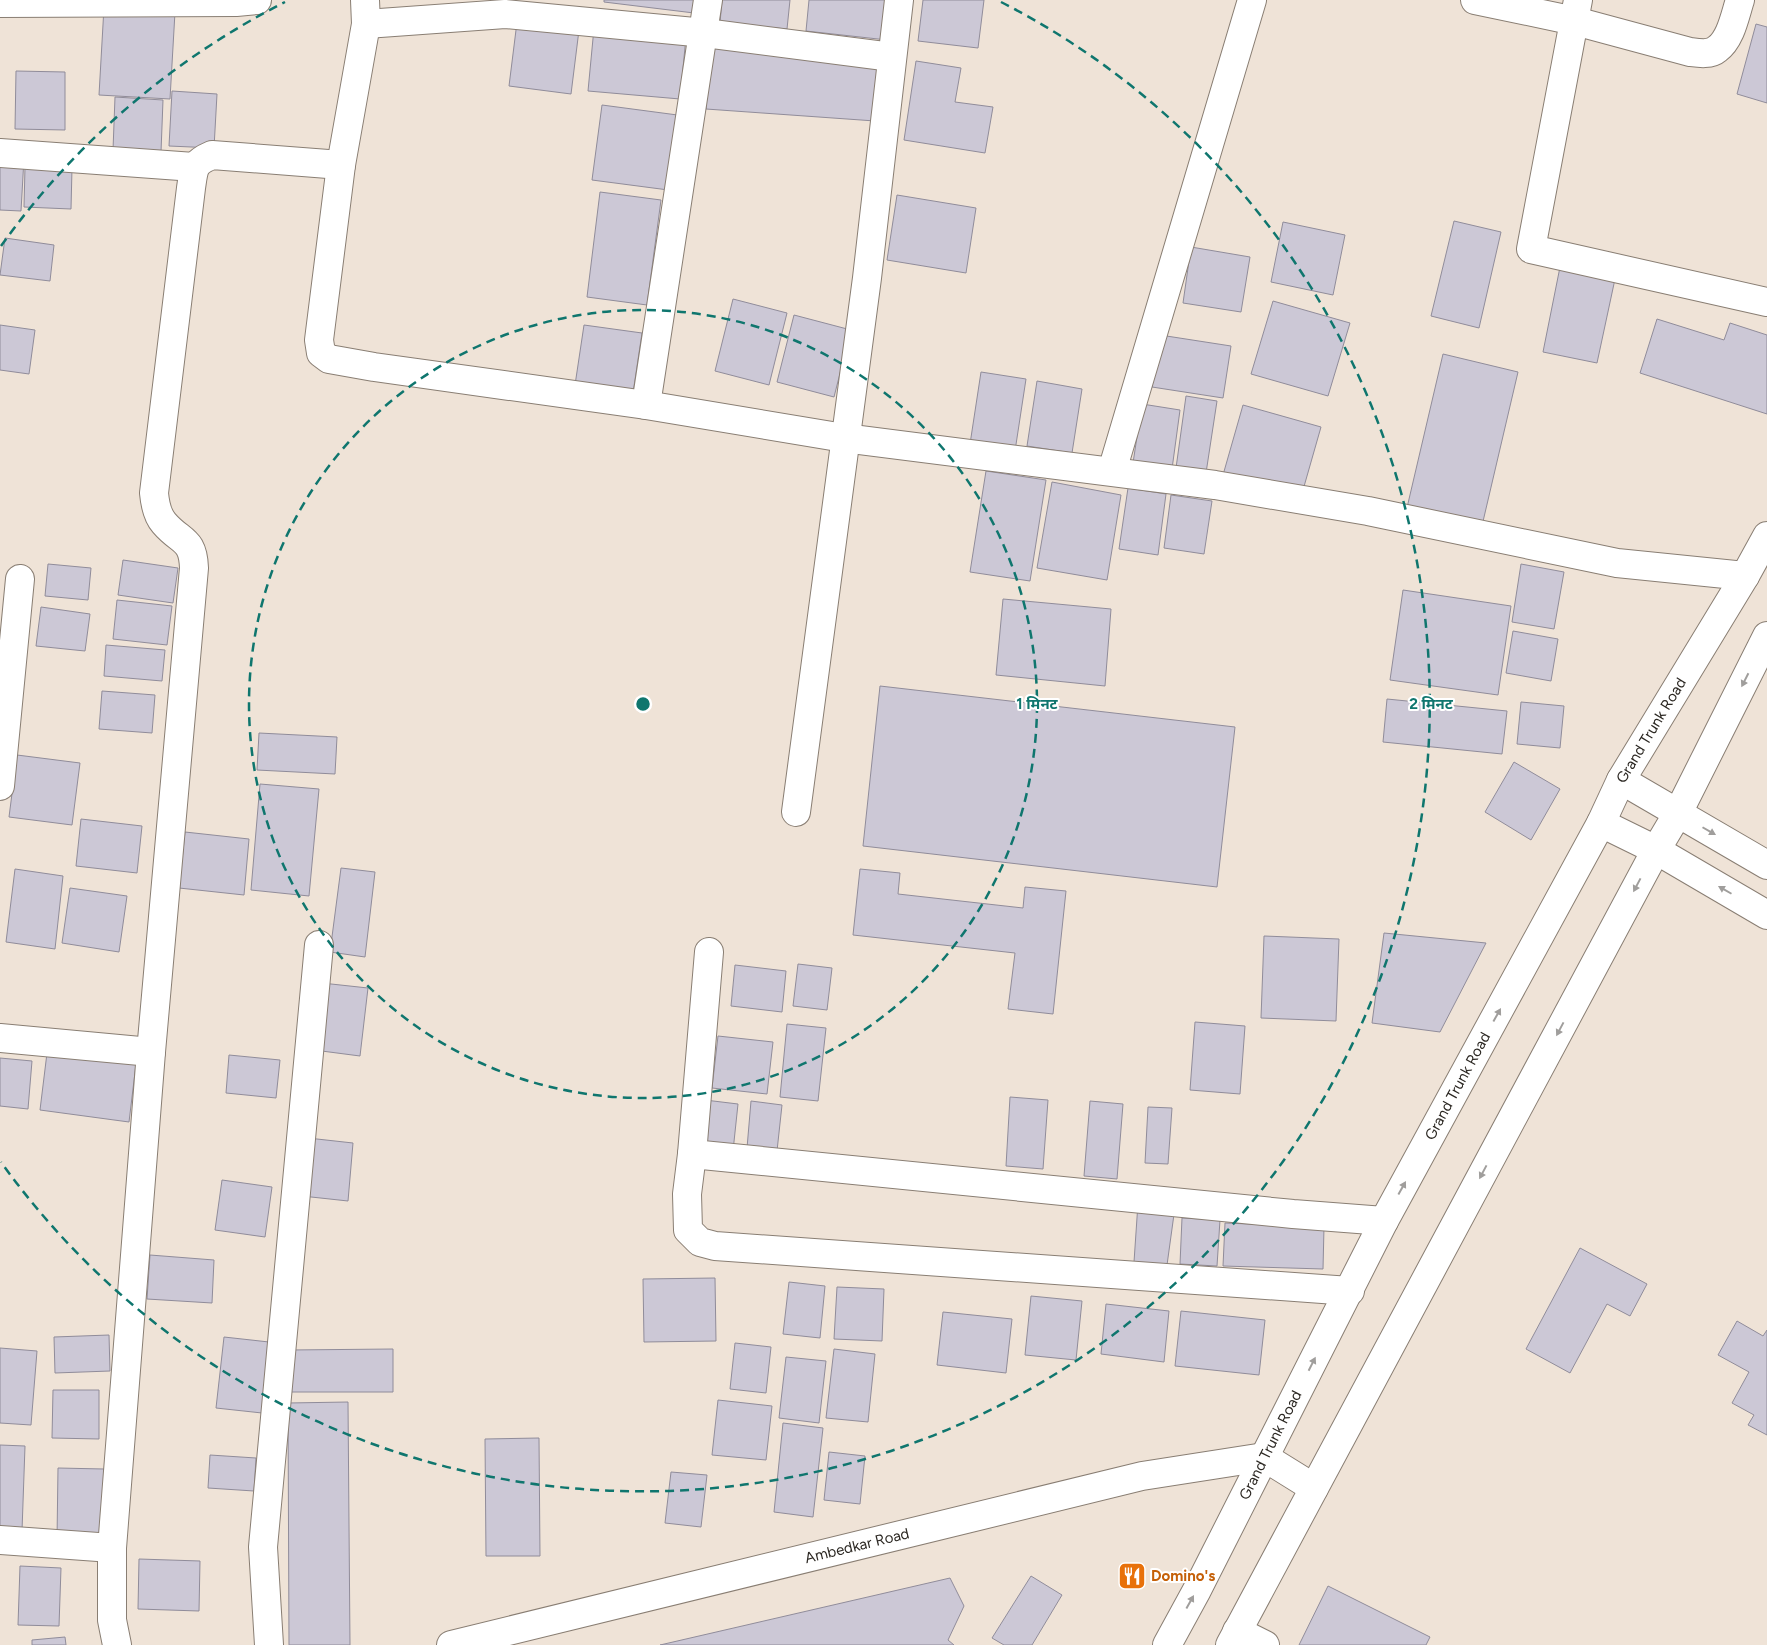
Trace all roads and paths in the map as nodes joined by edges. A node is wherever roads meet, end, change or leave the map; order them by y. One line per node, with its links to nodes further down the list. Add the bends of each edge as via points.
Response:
1 (257, 0): 7 (main road)
2 (708, 0): 11 (main road)
3 (898, 0): 12 (main road)
4 (1252, 0): 19 (main road)
5 (1475, 0): 9 (main road)
6 (1740, 0): 9 (main road, via 1728,36 1716,50 1705,53 1690,52)
7 (0, 4)
8 (506, 7): 10 (main road); 11 (main road)
9 (1576, 11): 16 (main road, via 1531,249)
10 (366, 12): 14 (main road)
11 (704, 33): 12 (main road); 17 (main road)
12 (892, 57): 18 (main road, via 867,278)
13 (0, 153): 15 (main road)
14 (342, 165): 15 (main road, via 212,156); 17 (main road, via 319,340 321,353 329,359 374,368)
15 (194, 167): 35 (main road, via 154,493 163,523 188,543 194,556 194,568)
16 (1767, 302)
17 (646, 405): 18 (main road)
18 (844, 438): 19 (main road); 26 (main road)
19 (1112, 471): 21 (main road, via 1358,510 1617,563)
20 (1767, 536): 21 (main road, Grand Trunk Road)
21 (1745, 576): 24 (main road, Grand Trunk Road)
22 (20, 579): 25 (main road)
23 (1767, 636): 27 (main road, one-way to 27)
24 (1621, 780): 27 (main road); 28 (main road, Grand Trunk Road)
25 (0, 786)
26 (796, 812)
27 (1678, 813): 29 (main road); 30 (main road, one-way to 30)
28 (1601, 823): 29 (main road); 37 (main road, Grand Trunk Road, one-way to 28)
29 (1656, 850): 31 (main road, one-way to 29); 40 (main road, one-way to 40)
30 (1767, 865)
31 (1767, 915)
32 (319, 945): 45 (main road, via 263,1547)
33 (709, 952): 36 (main road)
34 (0, 1038): 35 (main road)
35 (151, 1052): 42 (main road)
36 (692, 1154): 37 (main road); 38 (main road, via 687,1194 688,1230 700,1242 715,1246)
37 (1384, 1220): 38 (main road, Grand Trunk Road)
38 (1350, 1291): 39 (main road, Grand Trunk Road, one-way to 38)
39 (1264, 1457): 40 (main road); 46 (main road, Ambedkar Road, via 1142,1476); 47 (main road, Grand Trunk Road, one-way to 39)
40 (1314, 1488): 43 (main road)
41 (0, 1540): 42 (main road)
42 (112, 1548): 44 (main road, via 112,1620)
43 (1234, 1638): 48 (main road)
44 (116, 1645)
45 (269, 1645)
46 (451, 1645)
47 (1167, 1645)
48 (1265, 1645)

